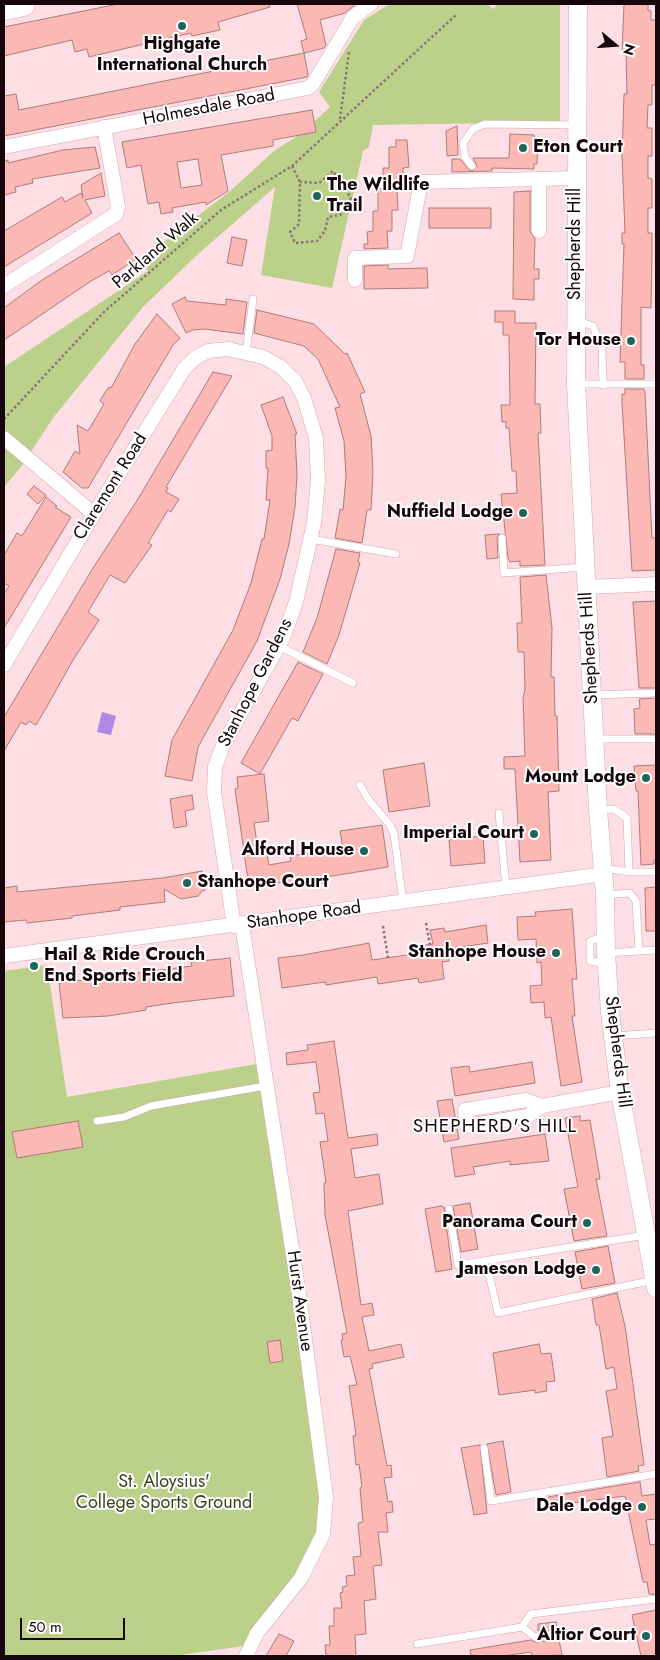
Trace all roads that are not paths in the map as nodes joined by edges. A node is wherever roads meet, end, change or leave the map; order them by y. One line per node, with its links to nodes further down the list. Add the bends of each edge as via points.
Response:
1 (23, 4): 4 (highway)
2 (371, 4): 6 (street, Holmesdale Road, via 354,17 308,88)
3 (578, 4): 5 (street, Shepherds Hill)
4 (4, 8)
5 (577, 125): 8 (lane, via 485,124 472,130 463,142 464,157); 9 (street, Shepherds Hill)
6 (104, 127): 7 (street, Holmesdale Road); 13 (street, via 118,207 116,214)
7 (4, 147)
8 (472, 166)
9 (576, 178): 10 (street); 15 (street, Shepherds Hill)
10 (539, 179): 11 (street); 12 (street, via 421,182 407,256 356,258)
11 (539, 231)
12 (355, 280)
13 (4, 286)
14 (253, 299): 16 (lane)
15 (576, 320): 17 (street, Shepherds Hill); 19 (lane, via 593,326 602,348)
16 (247, 353): 21 (street, Claremont Road, via 228,349 208,351 184,369); 23 (street, Stanhope Gardens, via 281,367 295,381 304,398 316,438 318,480)
17 (576, 384): 19 (lane); 25 (street, Shepherds Hill)
18 (656, 384): 19 (lane)
19 (603, 385)
20 (4, 438): 21 (street)
21 (94, 514): 29 (street, Claremont Road)
22 (502, 538): 25 (lane, via 504,573)
23 (310, 539): 24 (lane); 28 (street, Stanhope Gardens, via 296,602)
24 (396, 554)
25 (586, 567): 27 (street, Shepherds Hill)
26 (656, 584): 27 (street)
27 (587, 587): 32 (street, Shepherds Hill)
28 (279, 646): 30 (lane); 44 (street, Stanhope Gardens, via 223,745 215,767 214,792)
29 (4, 665)
30 (353, 682)
31 (656, 693): 32 (lane)
32 (592, 695): 33 (street, Shepherds Hill)
33 (594, 739): 34 (lane); 36 (street, Shepherds Hill)
34 (656, 739)
35 (360, 785): 43 (lane, via 394,834)
36 (598, 810): 38 (street, Shepherds Hill); 39 (lane, via 614,809 627,818)
37 (499, 813): 41 (lane)
38 (604, 871): 39 (lane); 41 (street, Stanhope Road); 42 (street, Shepherds Hill)
39 (629, 872): 40 (lane)
40 (656, 872)
41 (506, 888): 43 (street, Stanhope Road)
42 (605, 895): 46 (street, Shepherds Hill); 47 (lane, via 630,894 636,901)
43 (403, 902): 44 (street, Stanhope Road)
44 (238, 925): 48 (street, Stanhope Road); 51 (street, Hurst Avenue)
45 (656, 950): 47 (lane)
46 (606, 951): 47 (lane); 50 (street, Shepherds Hill)
47 (639, 951)
48 (4, 956)
49 (656, 1033): 50 (lane)
50 (613, 1036): 52 (street, Shepherds Hill)
51 (265, 1086): 54 (lane, via 151,1106 124,1117); 65 (street, Hurst Avenue, via 299,1294 326,1497 323,1534 301,1578 257,1634)
52 (620, 1092): 53 (street); 56 (street, Shepherds Hill)
53 (542, 1106): 53 (street, via 526,1100 465,1110 467,1126 528,1116)
54 (97, 1121)
55 (449, 1209): 56 (lane, via 458,1265)
56 (646, 1235): 58 (street, Shepherds Hill)
57 (489, 1274): 58 (lane, via 498,1313)
58 (656, 1284)
59 (484, 1448): 60 (lane, via 492,1501)
60 (656, 1474)
61 (656, 1599): 62 (lane, via 531,1614)
62 (522, 1627): 63 (lane, via 535,1637); 64 (lane)
63 (558, 1635)
64 (417, 1644)
65 (246, 1656)

